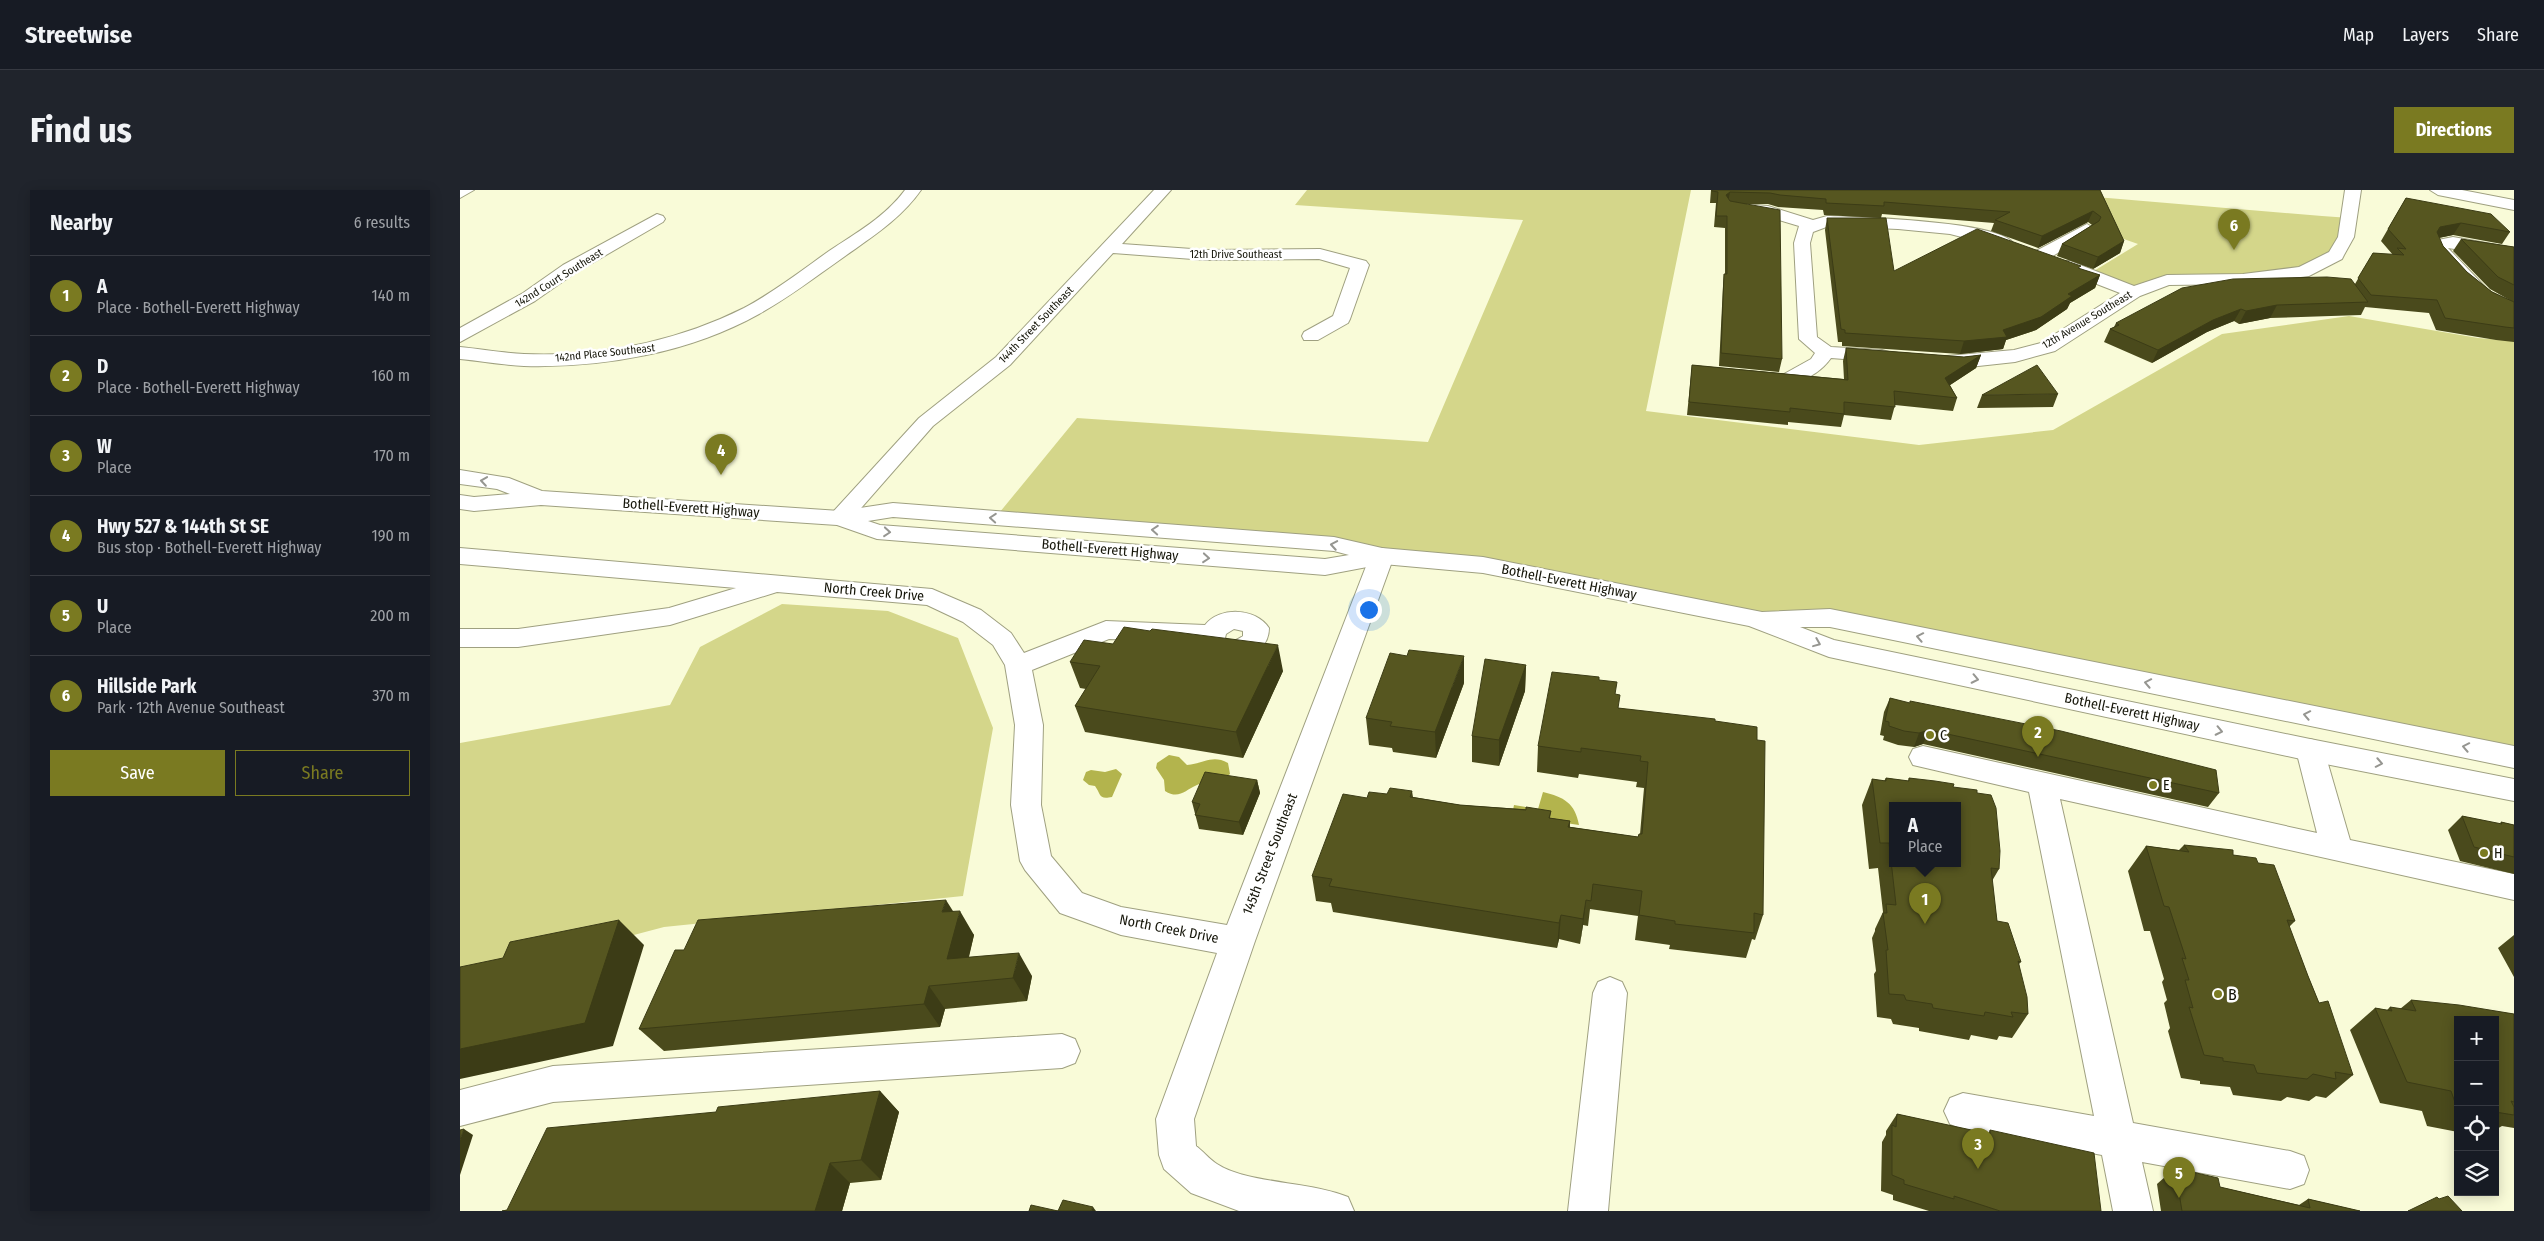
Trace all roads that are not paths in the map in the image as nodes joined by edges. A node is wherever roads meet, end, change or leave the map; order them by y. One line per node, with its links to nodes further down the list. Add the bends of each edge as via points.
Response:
1 (466, 190): 6 (street)
2 (913, 190): 20 (street, 142nd Place Southeast, via 907,200 873,228 779,295 732,320 658,348 524,360)
3 (1163, 190): 12 (street, 144th Street Southeast)
4 (2352, 190): 15 (street, 12th Avenue Southeast, via 2346,237 2336,255 2303,272 2243,279 2167,280)
5 (2438, 190): 7 (street)
6 (460, 193)
7 (2514, 205)
8 (1734, 208): 10 (street, via 1768,211)
9 (657, 219): 17 (street, 142nd Court Southeast, via 569,269 529,298)
10 (1810, 227): 14 (street, via 1827,221 1950,229 1984,236); 19 (street, via 1802,243 1808,339)
11 (2087, 229): 14 (street)
12 (1110, 248): 18 (street, 12th Drive Southeast, via 1206,255 1320,254 1360,265 1341,319); 27 (street, 144th Street Southeast, via 1003,360 926,422)
13 (2514, 253): 16 (street, via 2453,242 2439,245 2440,251 2483,296)
14 (2040, 256): 15 (street)
15 (2134, 292): 22 (street, 12th Avenue Southeast, via 2048,347 2016,356 1960,362)
16 (2509, 309)
17 (460, 336)
18 (1311, 336)
19 (1826, 352): 21 (street); 23 (street, via 1818,363 1787,380)
20 (460, 353)
21 (1901, 357)
22 (1921, 359)
23 (1742, 376)
24 (460, 477): 25 (street, Bothell-Everett Highway, one-way to 24, via 501,483)
25 (541, 498): 26 (street, Bothell-Everett Highway, via 474,504); 27 (street, Bothell-Everett Highway)
26 (460, 502)
27 (840, 518): 29 (street, Bothell-Everett Highway, via 877,532 1325,568)
28 (460, 556): 30 (street, North Creek Drive)
29 (1382, 556): 31 (street, Bothell-Everett Highway, via 1483,565); 42 (street, 145th Street Southeast)
30 (784, 583): 33 (street, via 670,616 518,638); 34 (street, North Creek Drive, via 932,597 972,616 1002,639)
31 (1755, 619): 35 (street, Bothell-Everett Highway, one-way to 35, via 1829,648); 37 (street, Bothell-Everett Highway, one-way to 31, via 1830,618)
32 (1212, 634): 34 (street, via 1106,630)
33 (460, 638)
34 (1018, 665): 42 (street, North Creek Drive, via 1029,725 1026,805 1036,861 1071,903 1121,921)
35 (2310, 750): 39 (street, Bothell-Everett Highway, one-way to 39); 40 (street)
36 (1923, 756): 38 (street)
37 (2514, 757)
38 (2042, 783): 40 (street); 47 (street)
39 (2514, 790)
40 (2337, 850): 41 (street)
41 (2514, 886)
42 (1238, 941): 49 (street, 145th Street Southeast, via 1175,1119 1178,1155 1205,1179 1246,1194)
43 (1610, 993): 50 (street)
44 (1062, 1051): 45 (street, via 553,1084)
45 (460, 1108)
46 (1963, 1111): 47 (street)
47 (2117, 1137): 48 (street); 51 (street)
48 (2290, 1170)
49 (1334, 1211)
50 (1588, 1211)
51 (2133, 1211)

